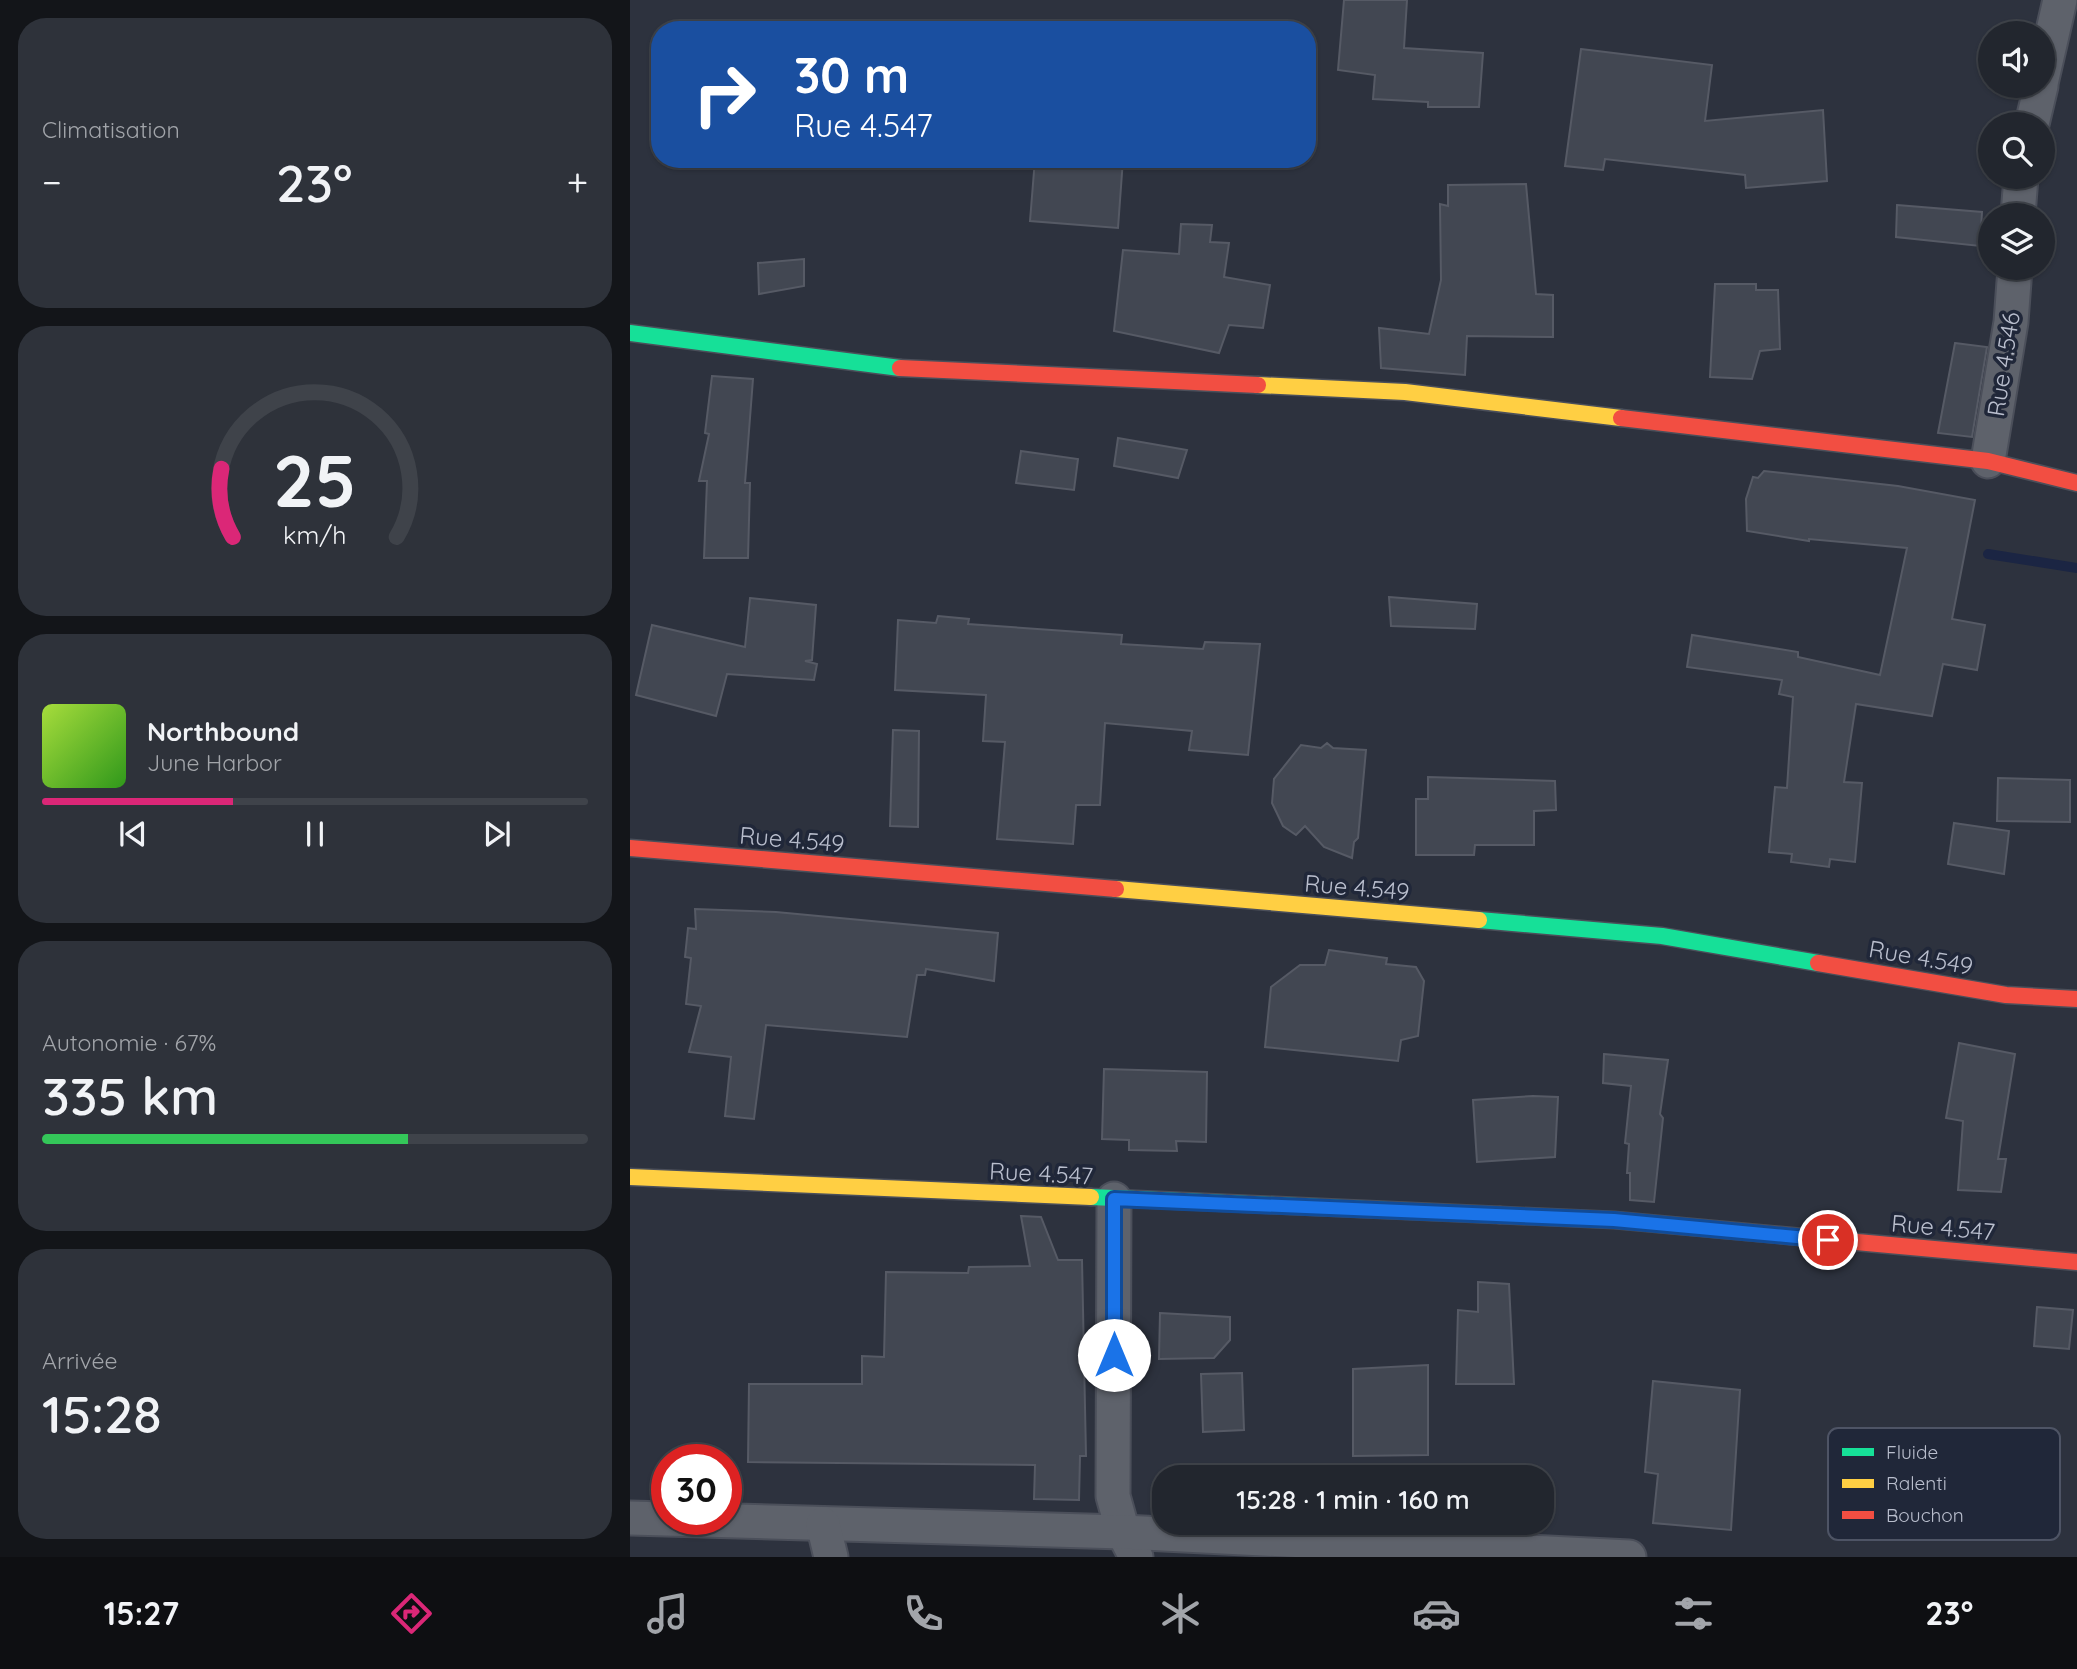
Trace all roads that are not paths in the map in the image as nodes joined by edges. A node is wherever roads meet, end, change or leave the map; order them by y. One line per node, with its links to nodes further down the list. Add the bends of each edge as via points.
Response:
1 (2060, 0): 2 (street)
2 (2055, 22)
3 (2014, 280): 5 (street, Rue 4.546)
4 (630, 333): 5 (street, via 898,368 1405,392)
5 (1988, 461): 6 (street)
6 (2077, 483)
7 (630, 848): 8 (street, Rue 4.549, via 1662,936 2007,995)
8 (2077, 999)
9 (630, 1177): 10 (street, Rue 4.547)
10 (1114, 1199): 11 (street, Rue 4.547, via 1614,1220); 14 (street, via 1113,1496)
11 (2077, 1262)
12 (630, 1518): 13 (street)
13 (822, 1524): 14 (street); 15 (street)
14 (1129, 1544): 16 (street)
15 (831, 1557)
16 (1629, 1557)

